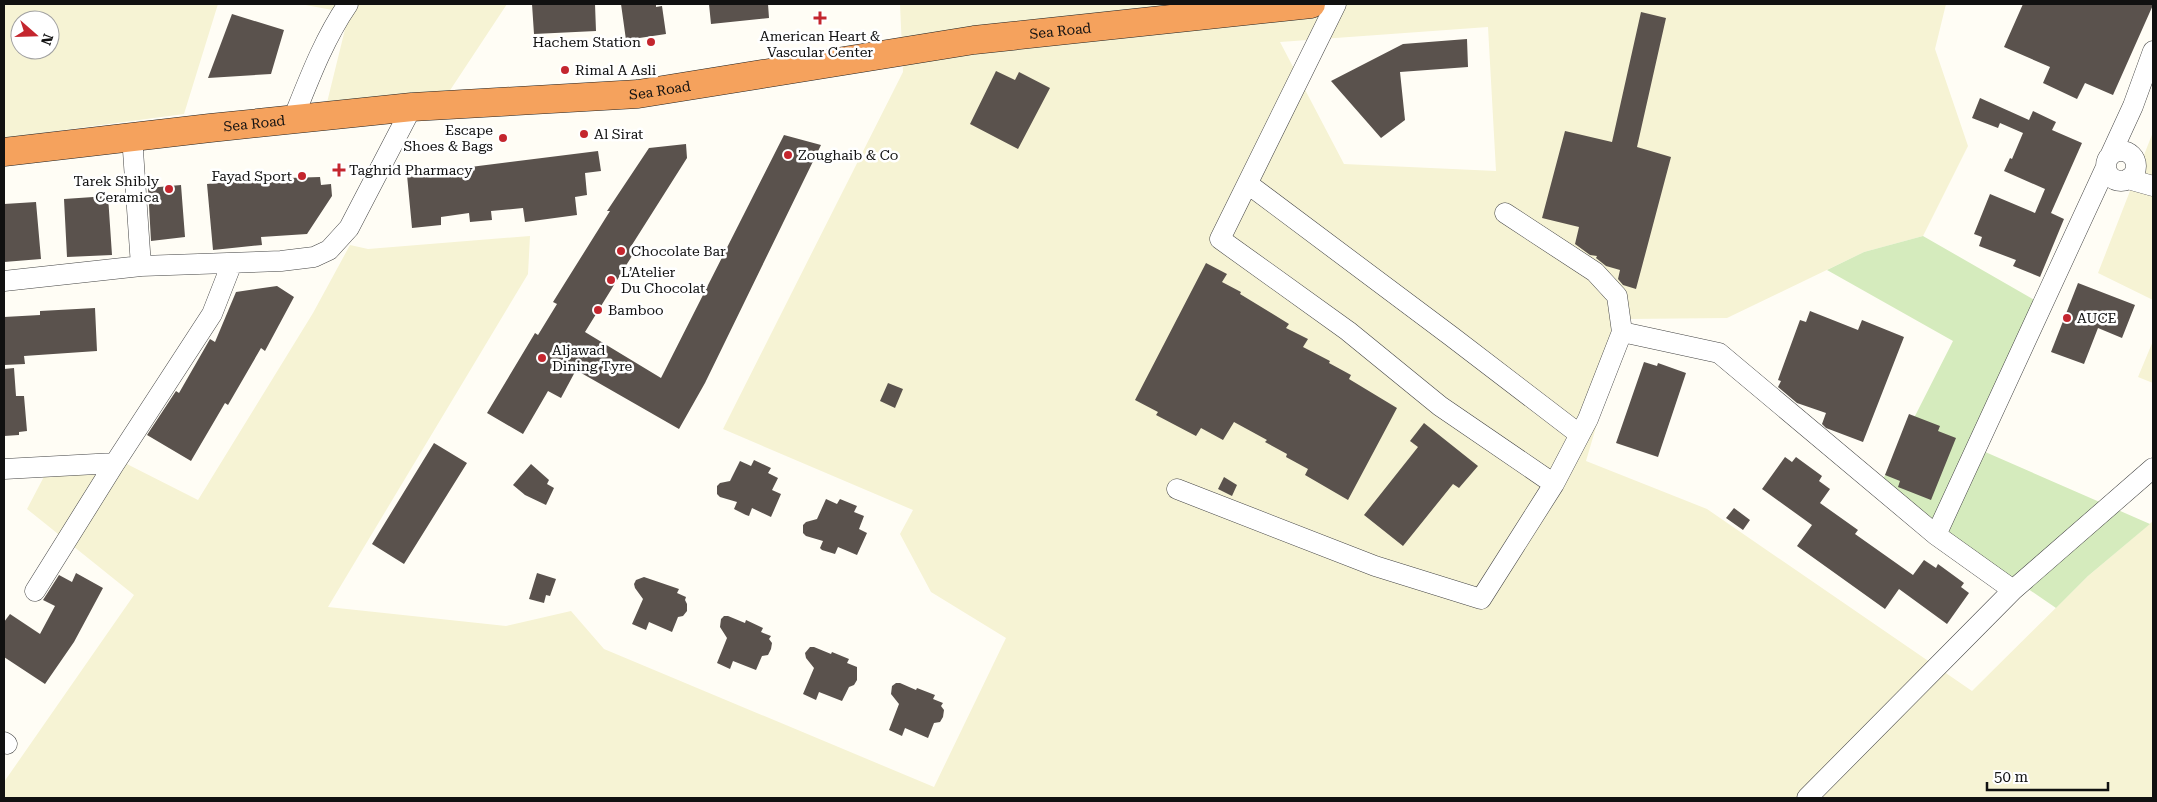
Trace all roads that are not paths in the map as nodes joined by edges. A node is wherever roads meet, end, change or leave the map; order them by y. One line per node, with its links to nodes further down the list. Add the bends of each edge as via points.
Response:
1 (348, 4): 7 (street, via 320,54)
2 (1312, 4): 6 (highway, Sea Road, via 974,40 638,94)
3 (1336, 4): 12 (street)
4 (2153, 50): 5 (street)
5 (2133, 106): 10 (street); 11 (street)
6 (412, 107): 7 (highway, Sea Road); 16 (street, via 349,228 328,250 314,257)
7 (293, 119): 8 (highway, Sea Road)
8 (132, 136): 9 (highway, Sea Road); 17 (street)
9 (4, 152)
10 (2108, 162): 11 (street, via 2111,177); 11 (street, via 2120,151 2126,152); 15 (street)
11 (2134, 171): 13 (street); 15 (street)
12 (1248, 184): 20 (street); 24 (street, via 1220,239 1348,331 1440,406)
13 (2153, 186)
14 (1505, 213): 19 (street, via 1595,272 1617,296)
15 (2085, 213): 26 (street)
16 (232, 263): 17 (street); 21 (street, via 212,314)
17 (141, 266): 18 (street)
18 (4, 281)
19 (1622, 332): 20 (street); 26 (street, via 1719,353)
20 (1579, 434): 24 (street)
21 (115, 464): 23 (street); 28 (street)
22 (2153, 468): 27 (street)
23 (4, 469)
24 (1554, 484): 25 (street, via 1481,599 1375,566)
25 (1177, 489)
26 (1936, 535): 27 (street)
27 (2013, 590): 29 (street)
28 (35, 591)
29 (1807, 798)

